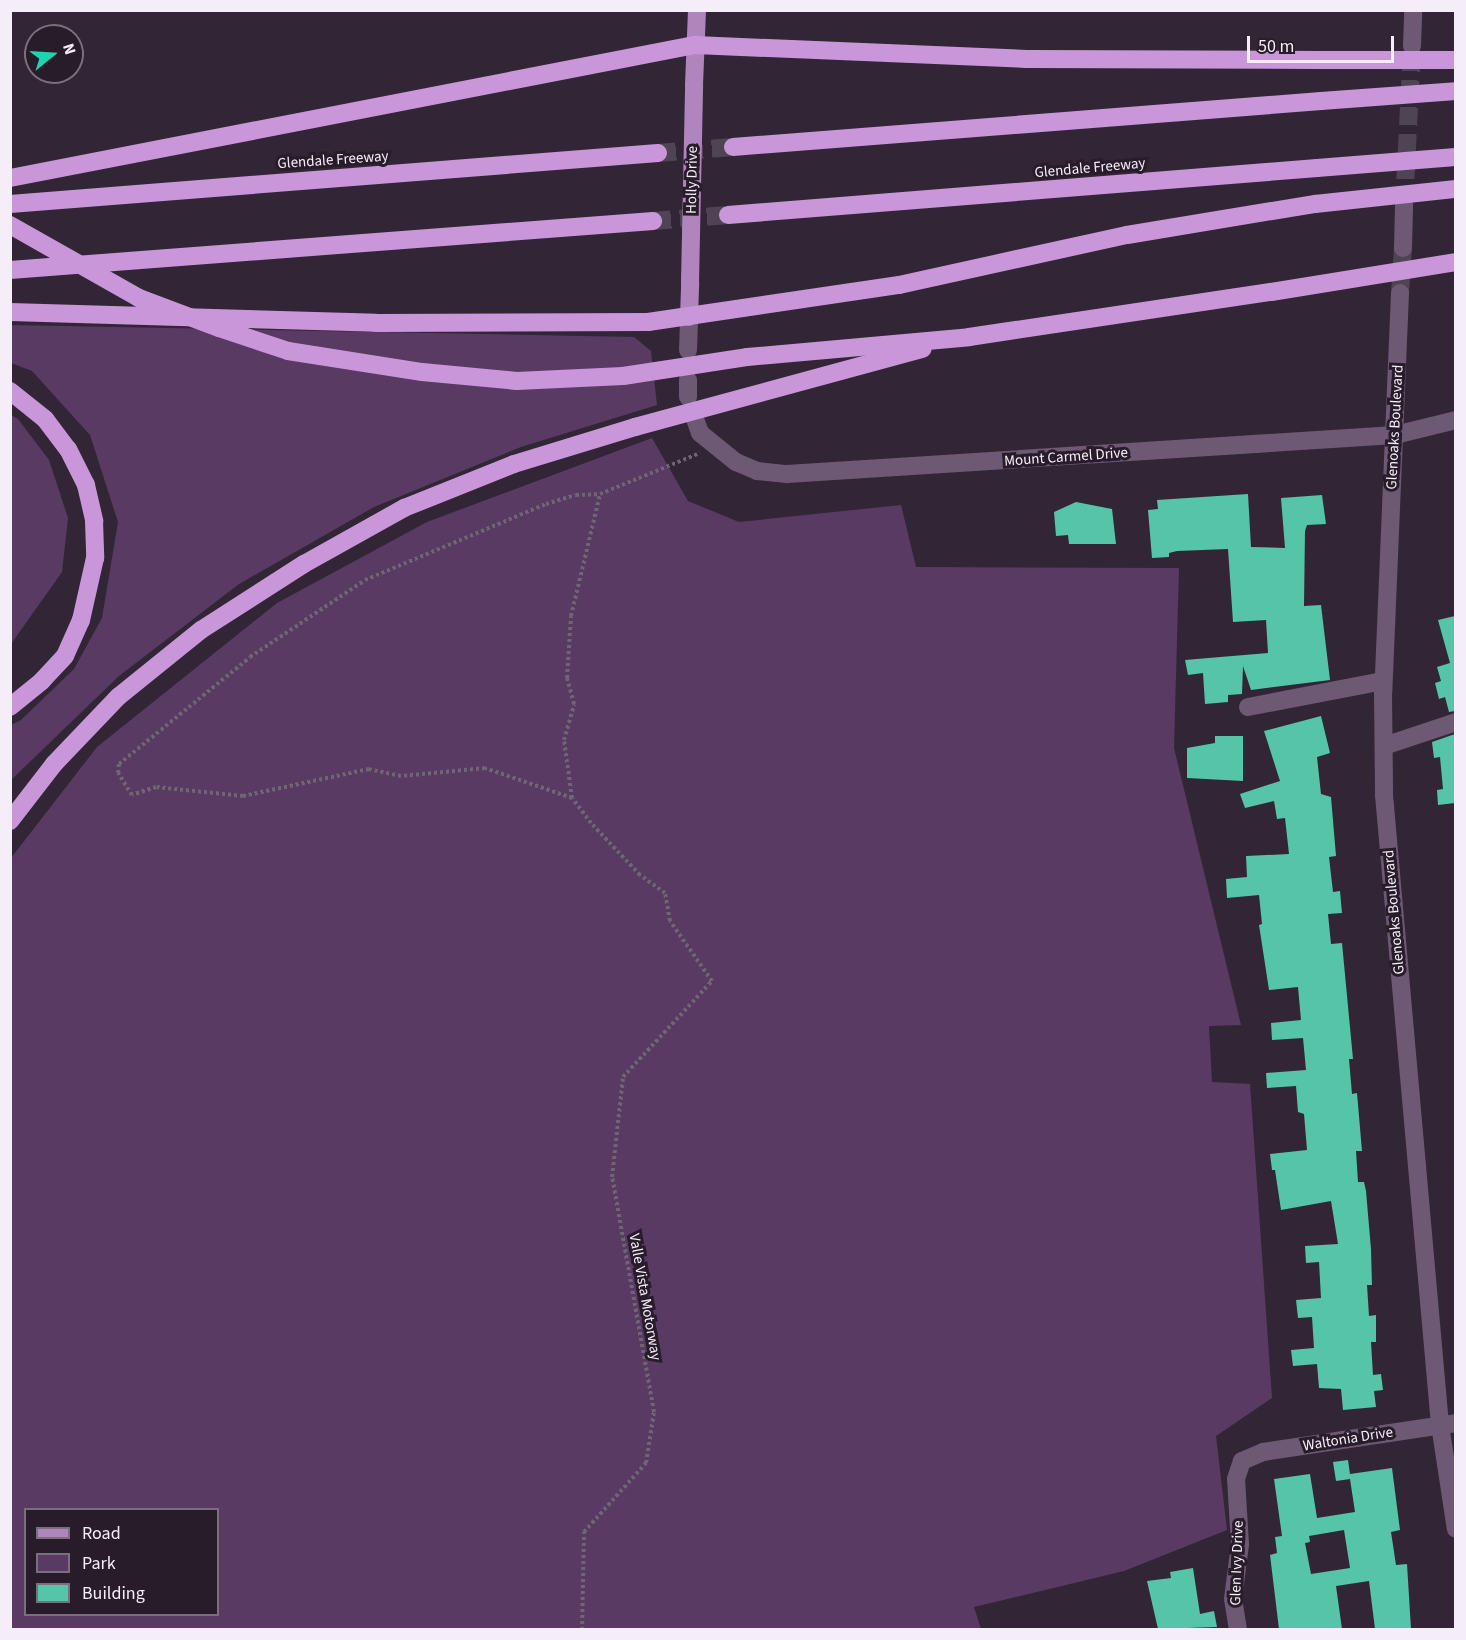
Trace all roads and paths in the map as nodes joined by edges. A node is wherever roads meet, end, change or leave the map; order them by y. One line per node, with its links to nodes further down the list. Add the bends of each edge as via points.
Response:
1 (1413, 10): 4 (street)
2 (697, 12): 3 (main road, Holly Drive)
3 (696, 45): 5 (highway, bridge, via 1026,59); 10 (highway); 22 (main road, Holly Drive, bridge)
4 (1412, 46)
5 (1455, 60)
6 (1455, 91): 7 (highway, bridge)
7 (733, 147)
8 (658, 153): 12 (highway, Glendale Freeway)
9 (1455, 157): 14 (highway, Glendale Freeway, bridge)
10 (10, 178)
11 (1455, 189): 22 (highway, bridge, via 1315,204 1127,235 910,283)
12 (10, 204)
13 (1404, 206): 17 (street)
14 (728, 215)
15 (653, 221): 19 (highway)
16 (10, 225): 23 (highway, bridge, via 139,297 219,328 288,351 422,372 517,381 623,376 747,357)
17 (1403, 248)
18 (1455, 262): 23 (highway, bridge)
19 (10, 270)
20 (1400, 293): 28 (street, Glenoaks Boulevard)
21 (10, 312): 22 (highway, via 376,323 648,322)
22 (689, 317): 24 (street, Holly Drive)
23 (969, 337): 37 (highway, bridge, via 635,427 514,464 404,508 304,564 201,630 118,697 54,764)
24 (688, 350)
25 (10, 391): 32 (highway, via 45,419 68,449 88,494 94,521 95,558 81,620 64,656 42,681)
26 (695, 419): 29 (street, Mount Carmel Drive, via 700,433)
27 (1455, 420): 28 (street, Mount Carmel Drive)
28 (1395, 435): 29 (street, Mount Carmel Drive, via 787,474 757,471 736,462); 31 (street, Glenoaks Boulevard)
29 (715, 446): 30 (path)
30 (600, 494): 36 (path, via 571,616 567,678 574,704 564,740); 36 (path, via 576,495 546,504 365,580 250,657 119,764 118,773 132,795 156,787 243,796 369,769 401,776 485,768)
31 (1383, 681): 33 (street); 35 (street, Glenoaks Boulevard)
32 (10, 707)
33 (1248, 707)
34 (1455, 722): 35 (street)
35 (1384, 746): 38 (street, Glenoaks Boulevard, via 1392,904)
36 (573, 798): 41 (path, Valle Vista Motorway, via 591,824 640,875 665,893 670,921 712,981 622,1077 612,1178 654,1412 646,1463 584,1533)
37 (10, 820)
38 (1448, 1424): 39 (street, Waltonia Drive, via 1263,1452); 40 (street, Glenoaks Boulevard)
39 (1242, 1461): 42 (street, Glen Ivy Drive, via 1236,1479 1240,1544 1233,1599)
40 (1455, 1529)
41 (582, 1629)
42 (1238, 1629)

